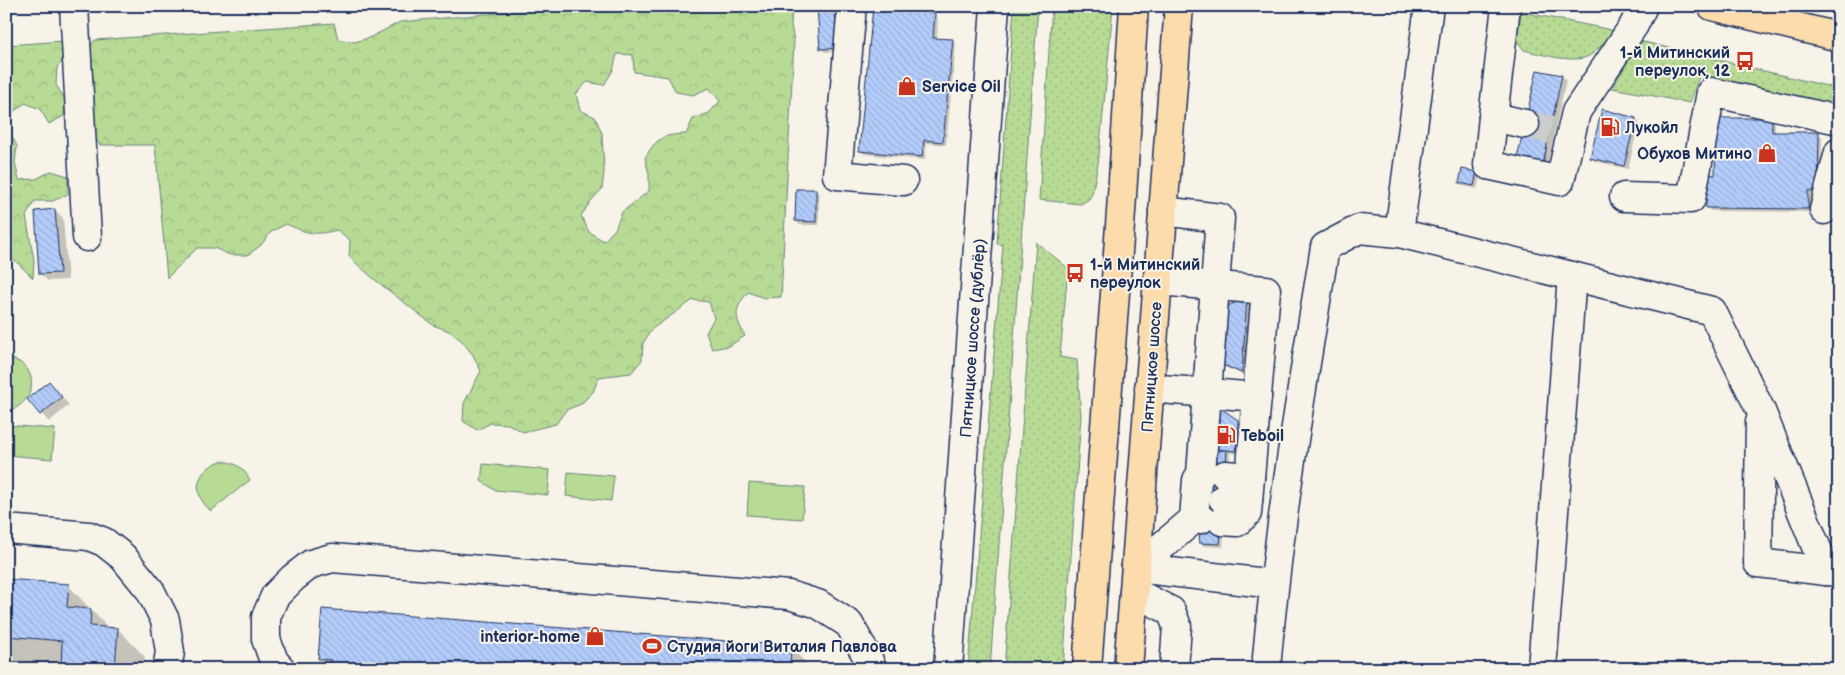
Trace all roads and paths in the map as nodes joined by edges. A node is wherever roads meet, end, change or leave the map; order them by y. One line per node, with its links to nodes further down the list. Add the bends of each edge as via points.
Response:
1 (74, 6): 20 (street)
2 (852, 6): 15 (street, via 836,175)
3 (995, 6): 36 (street, Пятницкое шоссе (дублёр))
4 (1134, 6): 37 (main road)
5 (1179, 6): 18 (main road, Пятницкое шоссе)
6 (1429, 6): 19 (street)
7 (1506, 6): 11 (street)
8 (1643, 6): 13 (street, via 1634,25 1576,112)
9 (1712, 6): 10 (main road)
10 (1839, 37)
11 (1493, 118): 13 (street); 13 (street, via 1488,165 1560,181)
12 (1839, 120): 16 (street, via 1711,92 1691,199)
13 (1549, 129)
14 (1839, 152): 17 (street)
15 (902, 181)
16 (1624, 197)
17 (1824, 210)
18 (1163, 211): 22 (main road, Пятницкое шоссе); 23 (street, via 1220,218)
19 (1399, 232): 21 (street); 32 (street, via 1359,229 1325,247)
20 (87, 237)
21 (1572, 276): 27 (street, via 1712,311); 41 (street)
22 (1158, 281): 23 (street); 24 (main road, Пятницкое шоссе)
23 (1215, 286): 25 (street); 26 (street, via 1266,290)
24 (1150, 388): 25 (street); 31 (main road, Пятницкое шоссе)
25 (1207, 393): 26 (street); 28 (street)
26 (1257, 397): 28 (street)
27 (1761, 411): 30 (street); 30 (street, via 1758,563)
28 (1215, 496): 31 (street)
29 (6, 529): 33 (street, via 89,536 104,542 123,557 150,590 165,620 170,652)
30 (1833, 571)
31 (1135, 580): 32 (street); 38 (main road, Пятницкое шоссе); 39 (street, via 1171,611 1177,626)
32 (1274, 584): 40 (street)
33 (167, 669)
34 (281, 669): 35 (street, via 274,661 266,639 266,617 275,596 311,564 332,558 789,595 818,604 849,624)
35 (872, 669)
36 (948, 669)
37 (1087, 669)
38 (1128, 669)
39 (1174, 669)
40 (1266, 669)
41 (1542, 669)

